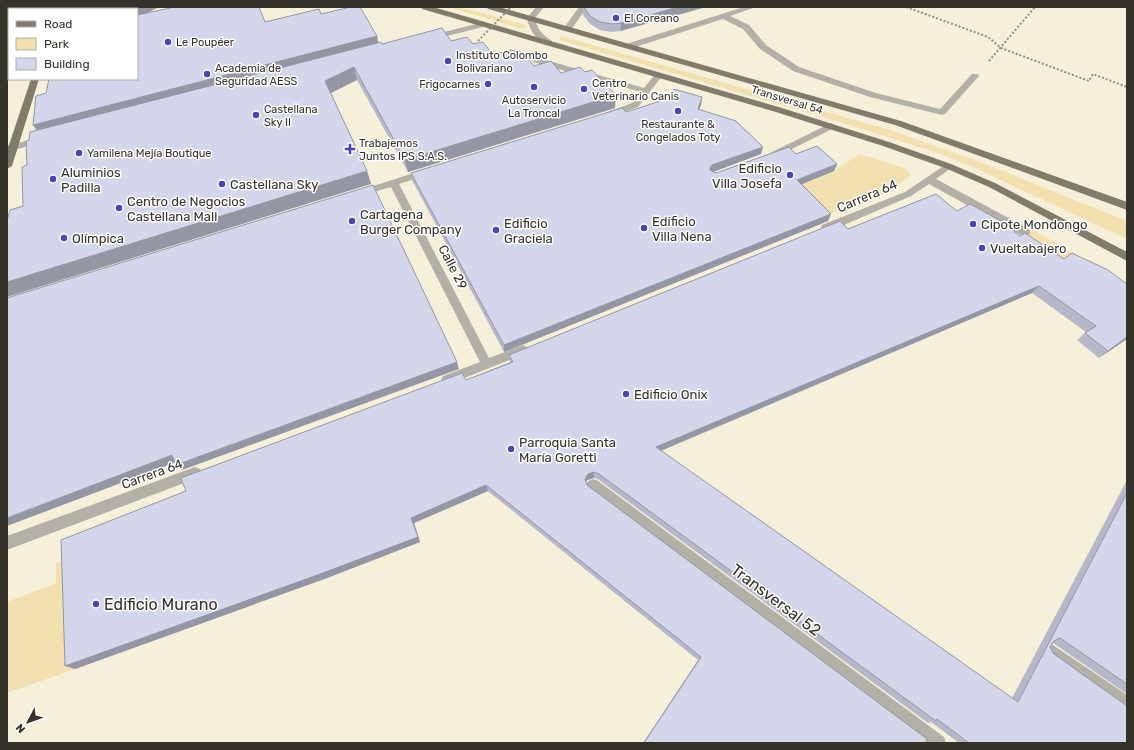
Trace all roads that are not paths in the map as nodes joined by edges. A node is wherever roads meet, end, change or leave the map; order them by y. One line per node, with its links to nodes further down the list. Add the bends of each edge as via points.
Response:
1 (425, 7): 8 (main road, Transversal 54)
2 (491, 7): 7 (main road, Transversal 54)
3 (540, 7): 7 (street)
4 (583, 7): 9 (street)
5 (752, 7): 6 (street)
6 (723, 16): 12 (street); 15 (street, via 746,27 763,48 796,69 873,95 942,112)
7 (531, 18): 9 (main road, Transversal 54); 11 (street, via 533,29)
8 (484, 24): 10 (street); 11 (main road, Transversal 54)
9 (568, 28): 12 (main road, Transversal 54)
10 (421, 40)
11 (549, 43): 14 (main road, Transversal 54)
12 (629, 46): 23 (main road, Transversal 54, via 898,123)
13 (536, 60): 17 (street)
14 (659, 75): 17 (street); 19 (main road, Transversal 54)
15 (975, 76)
16 (35, 80): 21 (main road)
17 (647, 91): 18 (street, via 636,105)
18 (601, 117)
19 (831, 126): 22 (street, via 783,151); 25 (main road, Transversal 54)
20 (51, 137): 21 (street)
21 (10, 148): 24 (main road)
22 (762, 158)
23 (1006, 162): 31 (main road, Transversal 54); 32 (main road)
24 (7, 166)
25 (948, 166): 27 (street, Carrera 64); 29 (main road, Transversal 54)
26 (438, 169): 28 (street)
27 (929, 180): 33 (street, Carrera 64, via 897,199); 34 (street)
28 (394, 183): 30 (street); 38 (street, Calle 29)
29 (992, 185): 35 (main road); 36 (main road, Transversal 54)
30 (348, 197)
31 (1127, 206)
32 (1127, 213)
33 (818, 231)
34 (1025, 232)
35 (1127, 248)
36 (1127, 257)
37 (531, 347): 38 (street)
38 (487, 365): 39 (street)
39 (435, 384)
40 (206, 469): 42 (street, Carrera 64)
41 (593, 485): 45 (street, Transversal 52)
42 (7, 543)
43 (1050, 651): 44 (street)
44 (1127, 704)
45 (938, 743)

